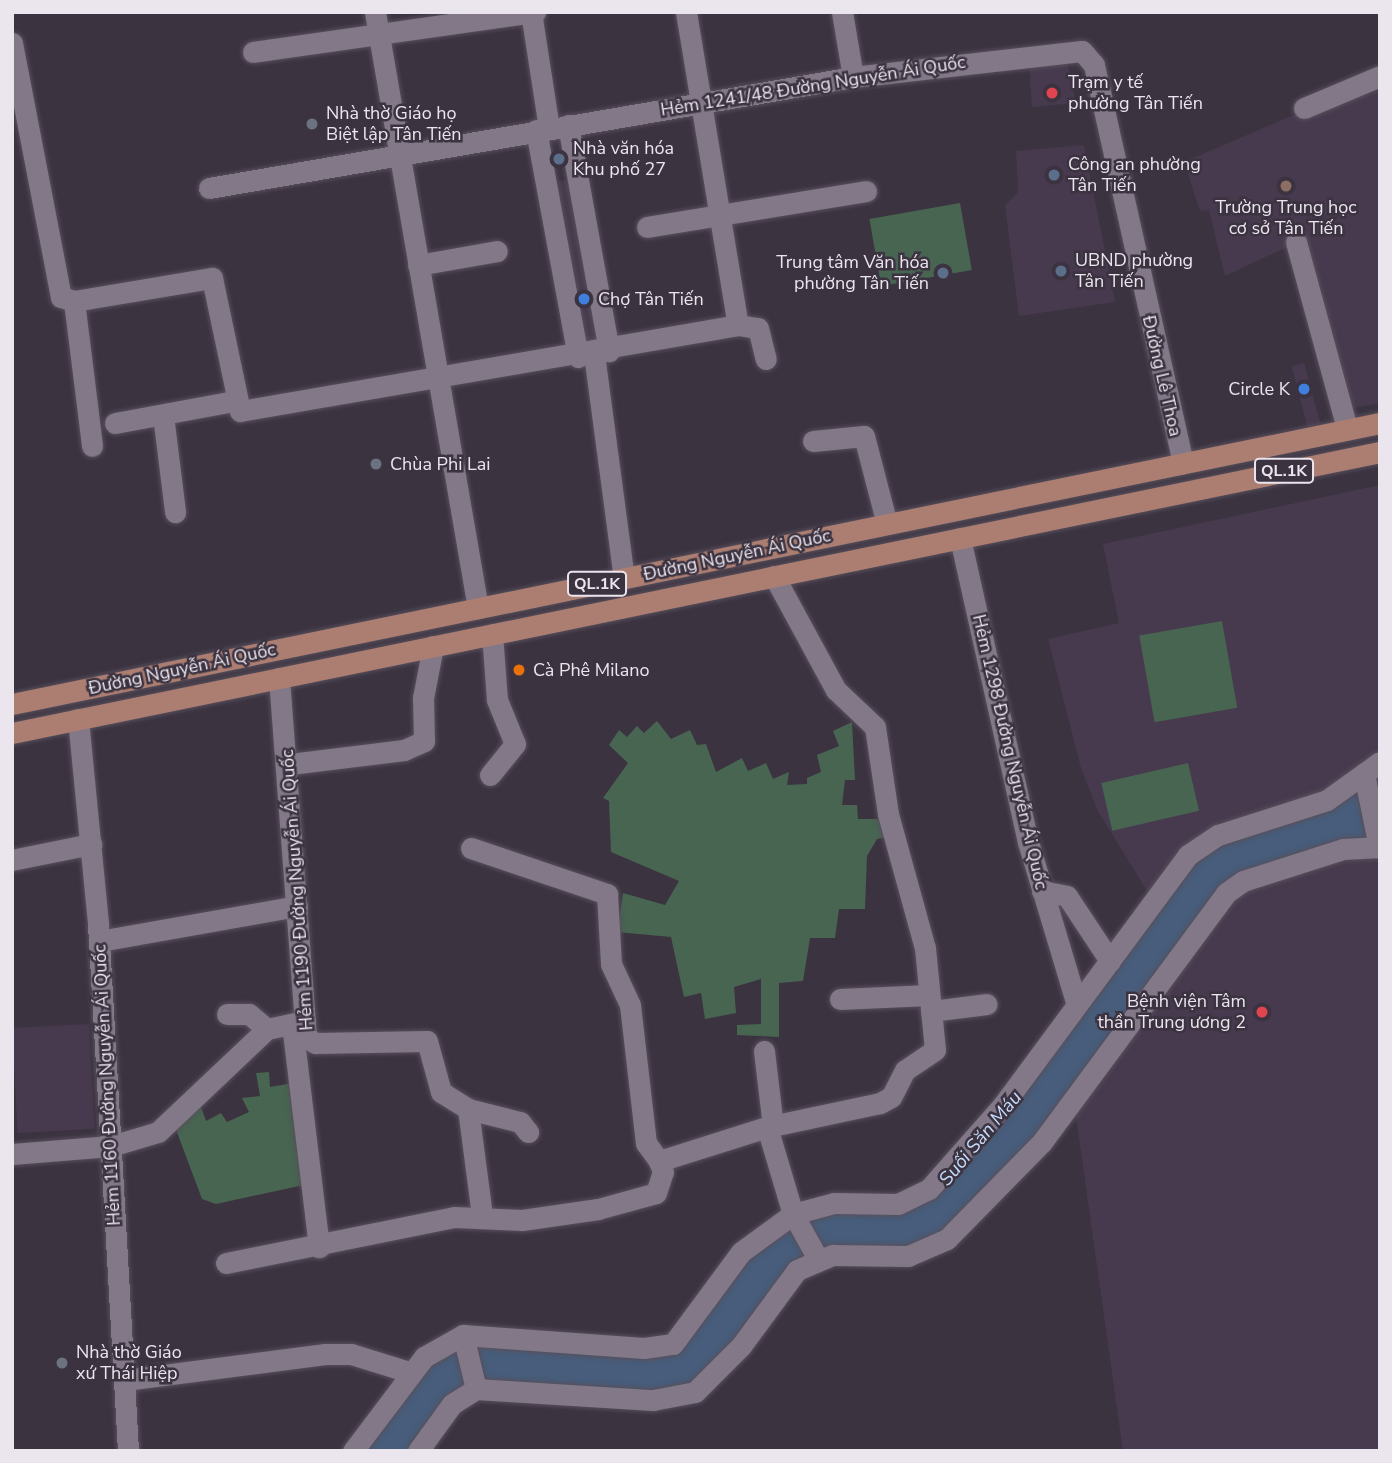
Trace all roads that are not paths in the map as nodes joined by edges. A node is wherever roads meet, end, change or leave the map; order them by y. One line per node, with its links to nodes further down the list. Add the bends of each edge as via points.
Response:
1 (375, 12): 5 (street)
2 (532, 12): 5 (street); 13 (street)
3 (686, 12): 11 (street)
4 (842, 12): 10 (street)
5 (379, 37): 8 (street); 14 (street)
6 (12, 43): 22 (street, via 61,297)
7 (1078, 51): 10 (street, Hẻm 1241/48 Đường Nguyễn Ái Quốc); 35 (street, Đường Lê Thoa, via 1094,65)
8 (253, 52)
9 (1380, 76): 12 (street)
10 (853, 77): 11 (street, Hẻm 1241/48 Đường Nguyễn Ái Quốc)
11 (702, 102): 13 (street, Hẻm 1241/48 Đường Nguyễn Ái Quốc); 17 (street)
12 (1304, 108)
13 (551, 127): 14 (street, Hẻm 1241/48 Đường Nguyễn Ái Quốc); 24 (street); 24 (street)
14 (399, 152): 15 (street, Hẻm 1241/48 Đường Nguyễn Ái Quốc); 21 (street)
15 (209, 188)
16 (866, 191): 17 (street)
17 (720, 215): 18 (street); 23 (street)
18 (647, 227)
19 (1296, 242): 31 (street)
20 (497, 251): 21 (street)
21 (418, 265): 26 (street)
22 (74, 301): 27 (street, via 212,278); 33 (street)
23 (738, 325): 24 (street); 25 (street, via 760,331)
24 (594, 354): 26 (street); 41 (street)
25 (766, 359)
26 (438, 377): 27 (street, via 251,413 240,411); 42 (street)
27 (234, 401): 28 (street)
28 (163, 415): 29 (street); 37 (street)
29 (115, 423)
30 (1380, 423): 31 (main road, Đường Nguyễn Ái Quốc / QL.1K)
31 (1347, 429): 35 (main road, Đường Nguyễn Ái Quốc / QL.1K)
32 (813, 441): 38 (street, via 864,436)
33 (92, 446)
34 (1380, 452): 36 (main road, Đường Nguyễn Ái Quốc / QL.1K)
35 (1182, 463): 36 (main road); 38 (main road, Đường Nguyễn Ái Quốc / QL.1K)
36 (1189, 491): 39 (main road, Đường Nguyễn Ái Quốc / QL.1K)
37 (175, 512)
38 (887, 524): 41 (main road, Đường Nguyễn Ái Quốc / QL.1K)
39 (960, 538): 40 (main road, Đường Nguyễn Ái Quốc / QL.1K); 56 (street, Hẻm 1298 Đường Nguyễn Ái Quốc)
40 (774, 576): 43 (main road, Đường Nguyễn Ái Quốc / QL.1K); 61 (street, via 836,690 875,727 888,814 925,948)
41 (624, 578): 42 (main road, Đường Nguyễn Ái Quốc / QL.1K)
42 (478, 608): 46 (main road, Đường Nguyễn Ái Quốc / QL.1K)
43 (492, 634): 44 (main road, Đường Nguyễn Ái Quốc / QL.1K); 51 (street, via 497,700 515,744)
44 (433, 646): 45 (main road, Đường Nguyễn Ái Quốc / QL.1K); 49 (street, via 423,698 424,741 404,750)
45 (279, 678): 47 (main road, Đường Nguyễn Ái Quốc / QL.1K); 49 (street, Hẻm 1190 Đường Nguyễn Ái Quốc)
46 (12, 704)
47 (78, 719): 48 (main road, Đường Nguyễn Ái Quốc / QL.1K); 52 (street, Hẻm 1160 Đường Nguyễn Ái Quốc)
48 (12, 733)
49 (290, 764): 57 (street, Hẻm 1190 Đường Nguyễn Ái Quốc)
50 (1372, 768): 53 (street); 59 (street, via 1327,800 1203,842)
51 (490, 775)
52 (92, 844): 55 (street); 58 (street, Hẻm 1160 Đường Nguyễn Ái Quốc)
53 (1379, 847): 77 (street, via 1343,849 1242,881 1226,893 1042,1142 960,1230 908,1256)
54 (471, 848): 73 (street, via 607,894 611,964 627,995 646,1143)
55 (12, 860)
56 (1042, 891): 59 (street, via 1067,896); 63 (street, Hẻm 1298 Đường Nguyễn Ái Quốc)
57 (297, 906): 58 (street); 65 (street, Hẻm 1190 Đường Nguyễn Ái Quốc)
58 (99, 942): 71 (street, Hẻm 1160 Đường Nguyễn Ái Quốc)
59 (1110, 961): 63 (street)
60 (840, 999): 61 (street)
61 (930, 1003): 62 (street); 69 (street, via 932,1056 905,1070 891,1097)
62 (987, 1004)
63 (1077, 1005): 74 (street, via 929,1189 898,1204 834,1203)
64 (227, 1014): 66 (street, via 249,1014)
65 (298, 1023): 66 (street); 68 (street, Hẻm 1190 Đường Nguyễn Ái Quốc, via 311,1043 427,1041 441,1092); 76 (street)
66 (267, 1029): 71 (street, via 169,1126)
67 (764, 1051): 69 (street)
68 (468, 1109): 70 (street, via 520,1122); 75 (street)
69 (770, 1126): 73 (street); 74 (street)
70 (528, 1132)
71 (111, 1146): 72 (street); 81 (street, Hẻm 1160 Đường Nguyễn Ái Quốc)
72 (12, 1154)
73 (659, 1161): 75 (street, via 662,1185 648,1196 531,1219)
74 (793, 1214): 77 (street); 79 (street, via 741,1252 673,1343 644,1348)
75 (482, 1216): 76 (street)
76 (319, 1247): 78 (street)
77 (818, 1259): 82 (street, via 786,1280 741,1346 695,1392 653,1400)
78 (226, 1263)
79 (463, 1335): 80 (street); 82 (street)
80 (409, 1372): 81 (street, via 351,1354 325,1354); 84 (street)
81 (125, 1380): 83 (street, Hẻm 1160 Đường Nguyễn Ái Quốc)
82 (477, 1389): 85 (street, via 452,1404)
83 (128, 1451)
84 (353, 1451)
85 (418, 1451)

